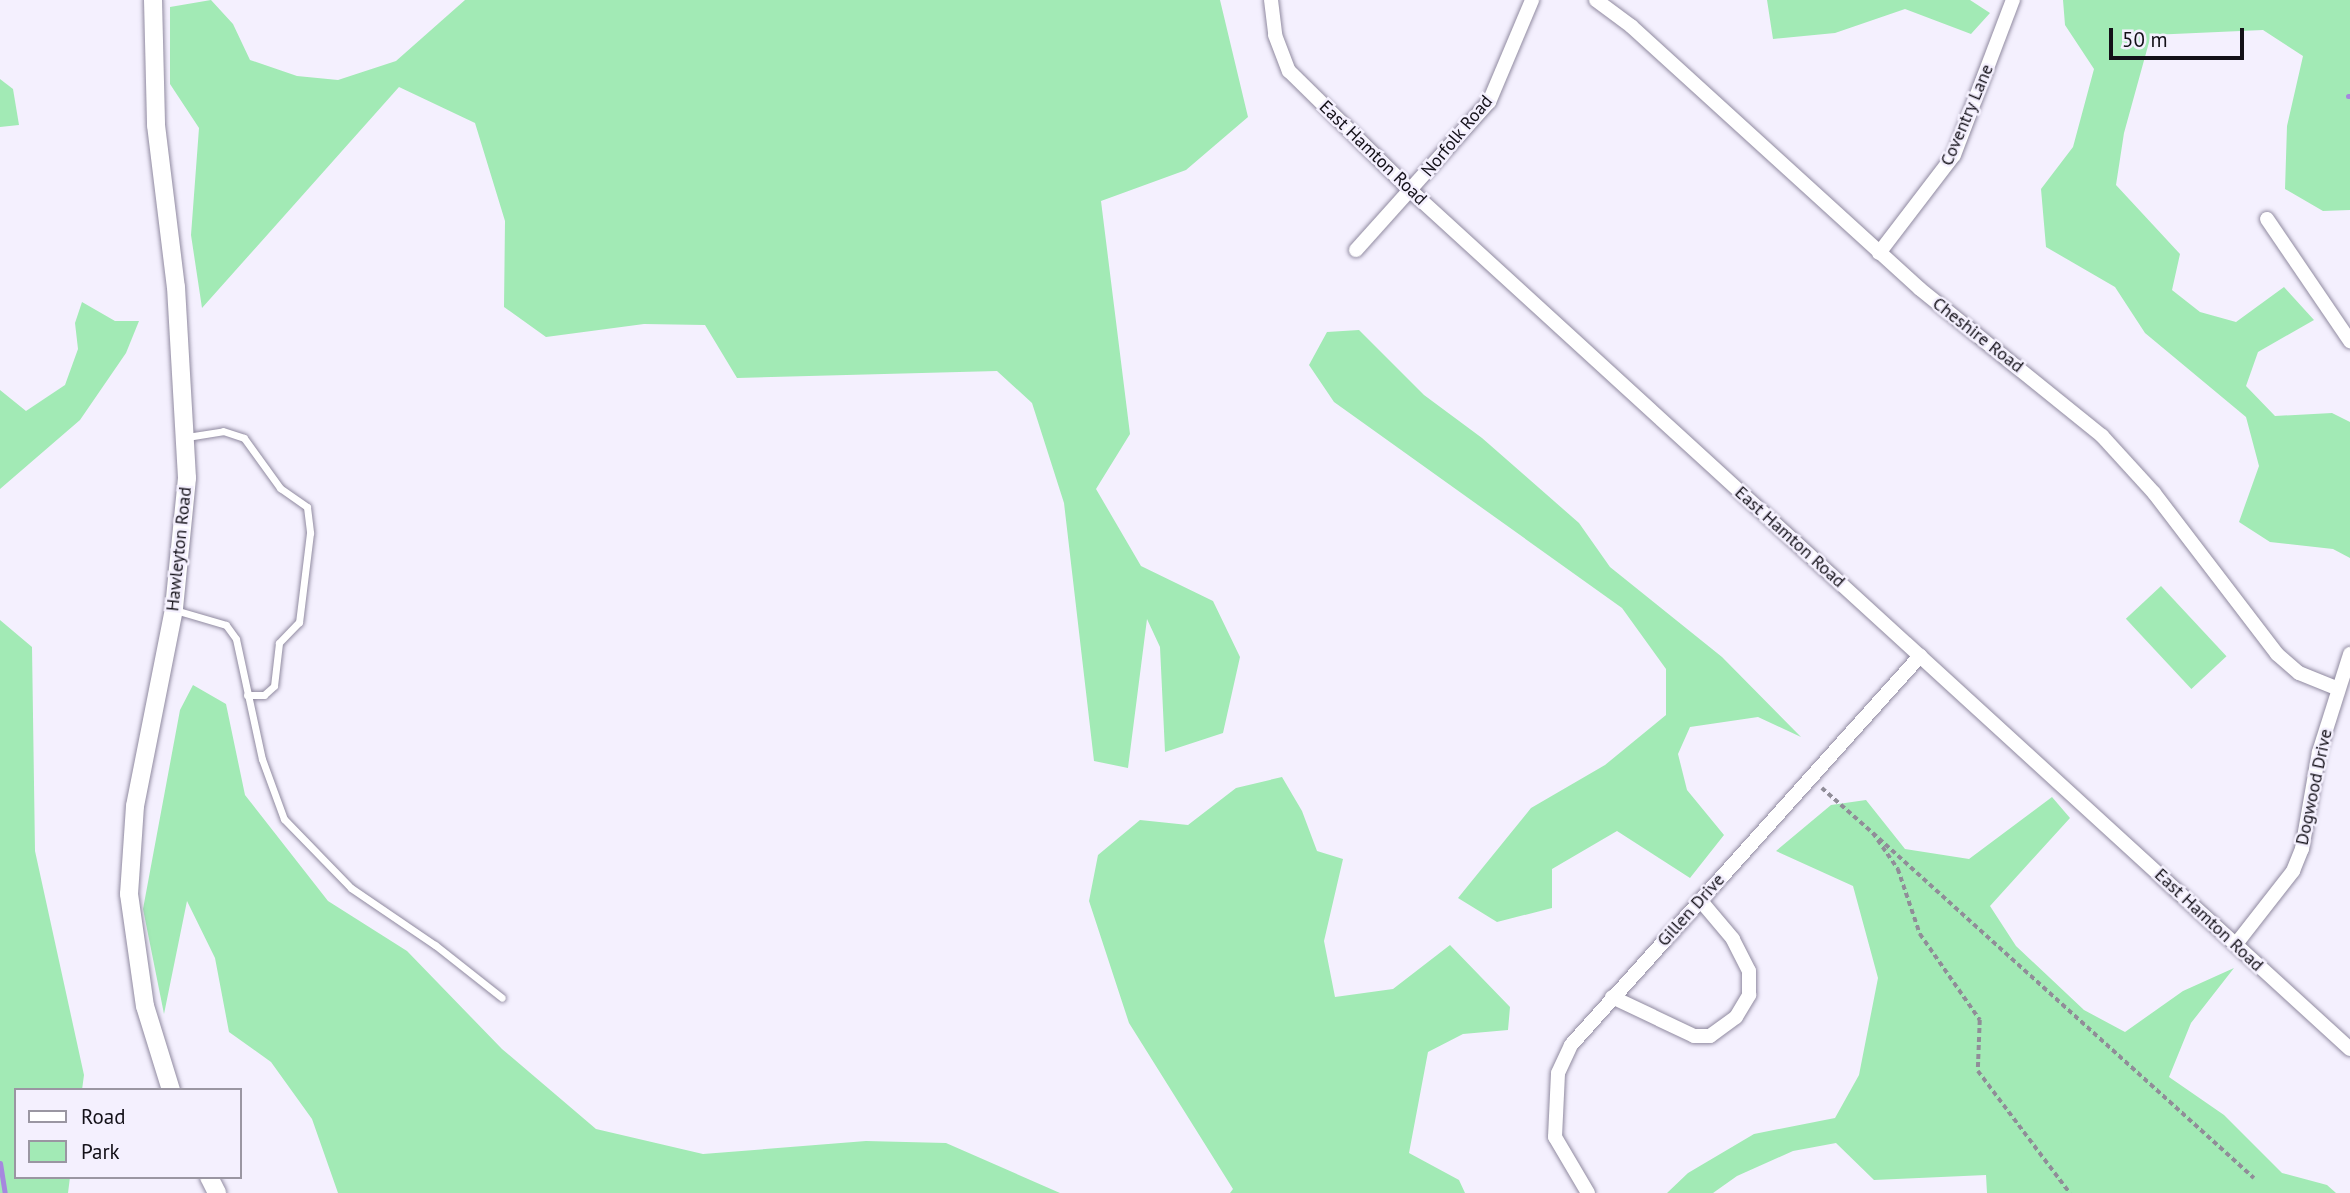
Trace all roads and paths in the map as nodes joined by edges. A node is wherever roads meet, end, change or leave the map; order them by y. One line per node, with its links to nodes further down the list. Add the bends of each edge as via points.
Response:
1 (153, 0): 11 (street, Hawleyton Road, via 156,125 176,287)
2 (1271, 0): 6 (street, East Hamton Road, via 1276,35 1289,72)
3 (1532, 0): 6 (street, Norfolk Road, via 1489,102)
4 (1596, 0): 9 (street, Cheshire Road, via 1632,26)
5 (2013, 0): 9 (street, Coventry Lane, via 1954,155)
6 (1410, 191): 8 (street, Norfolk Road); 14 (street, East Hamton Road)
7 (2267, 219): 10 (street)
8 (1356, 250)
9 (1879, 253): 15 (street, Cheshire Road, via 2102,436 2154,493 2277,654 2299,673)
10 (2350, 341)
11 (186, 437): 12 (street, Hawleyton Road); 16 (lane, via 223,431 244,438 280,488 307,507 308,554 299,622 279,643 274,686 264,695)
12 (174, 610): 16 (lane, via 226,625 241,655); 24 (street, Hawleyton Road, via 135,806 130,894 145,1006)
13 (2350, 654): 15 (street, Dogwood Drive)
14 (1920, 656): 17 (street, Gillen Drive); 20 (street, East Hamton Road)
15 (2336, 688): 20 (street, Dogwood Drive, via 2302,849 2293,871)
16 (247, 695): 22 (lane, via 261,759 284,819 351,888)
17 (1809, 779): 18 (path); 19 (street, Gillen Drive)
18 (1873, 833): 25 (path); 27 (path, via 1898,869 1920,934 1980,1020 1978,1071)
19 (1700, 900): 21 (street, Gillen Drive); 21 (street, via 1734,939 1749,971 1749,995 1736,1017 1710,1036 1695,1036)
20 (2236, 944): 23 (street, East Hamton Road)
21 (1612, 997): 26 (street, Gillen Drive, via 1571,1045 1558,1073 1553,1101 1558,1145)
22 (502, 998)
23 (2350, 1049)
24 (170, 1088)
25 (2254, 1178)
26 (1588, 1193)
27 (2070, 1193)

